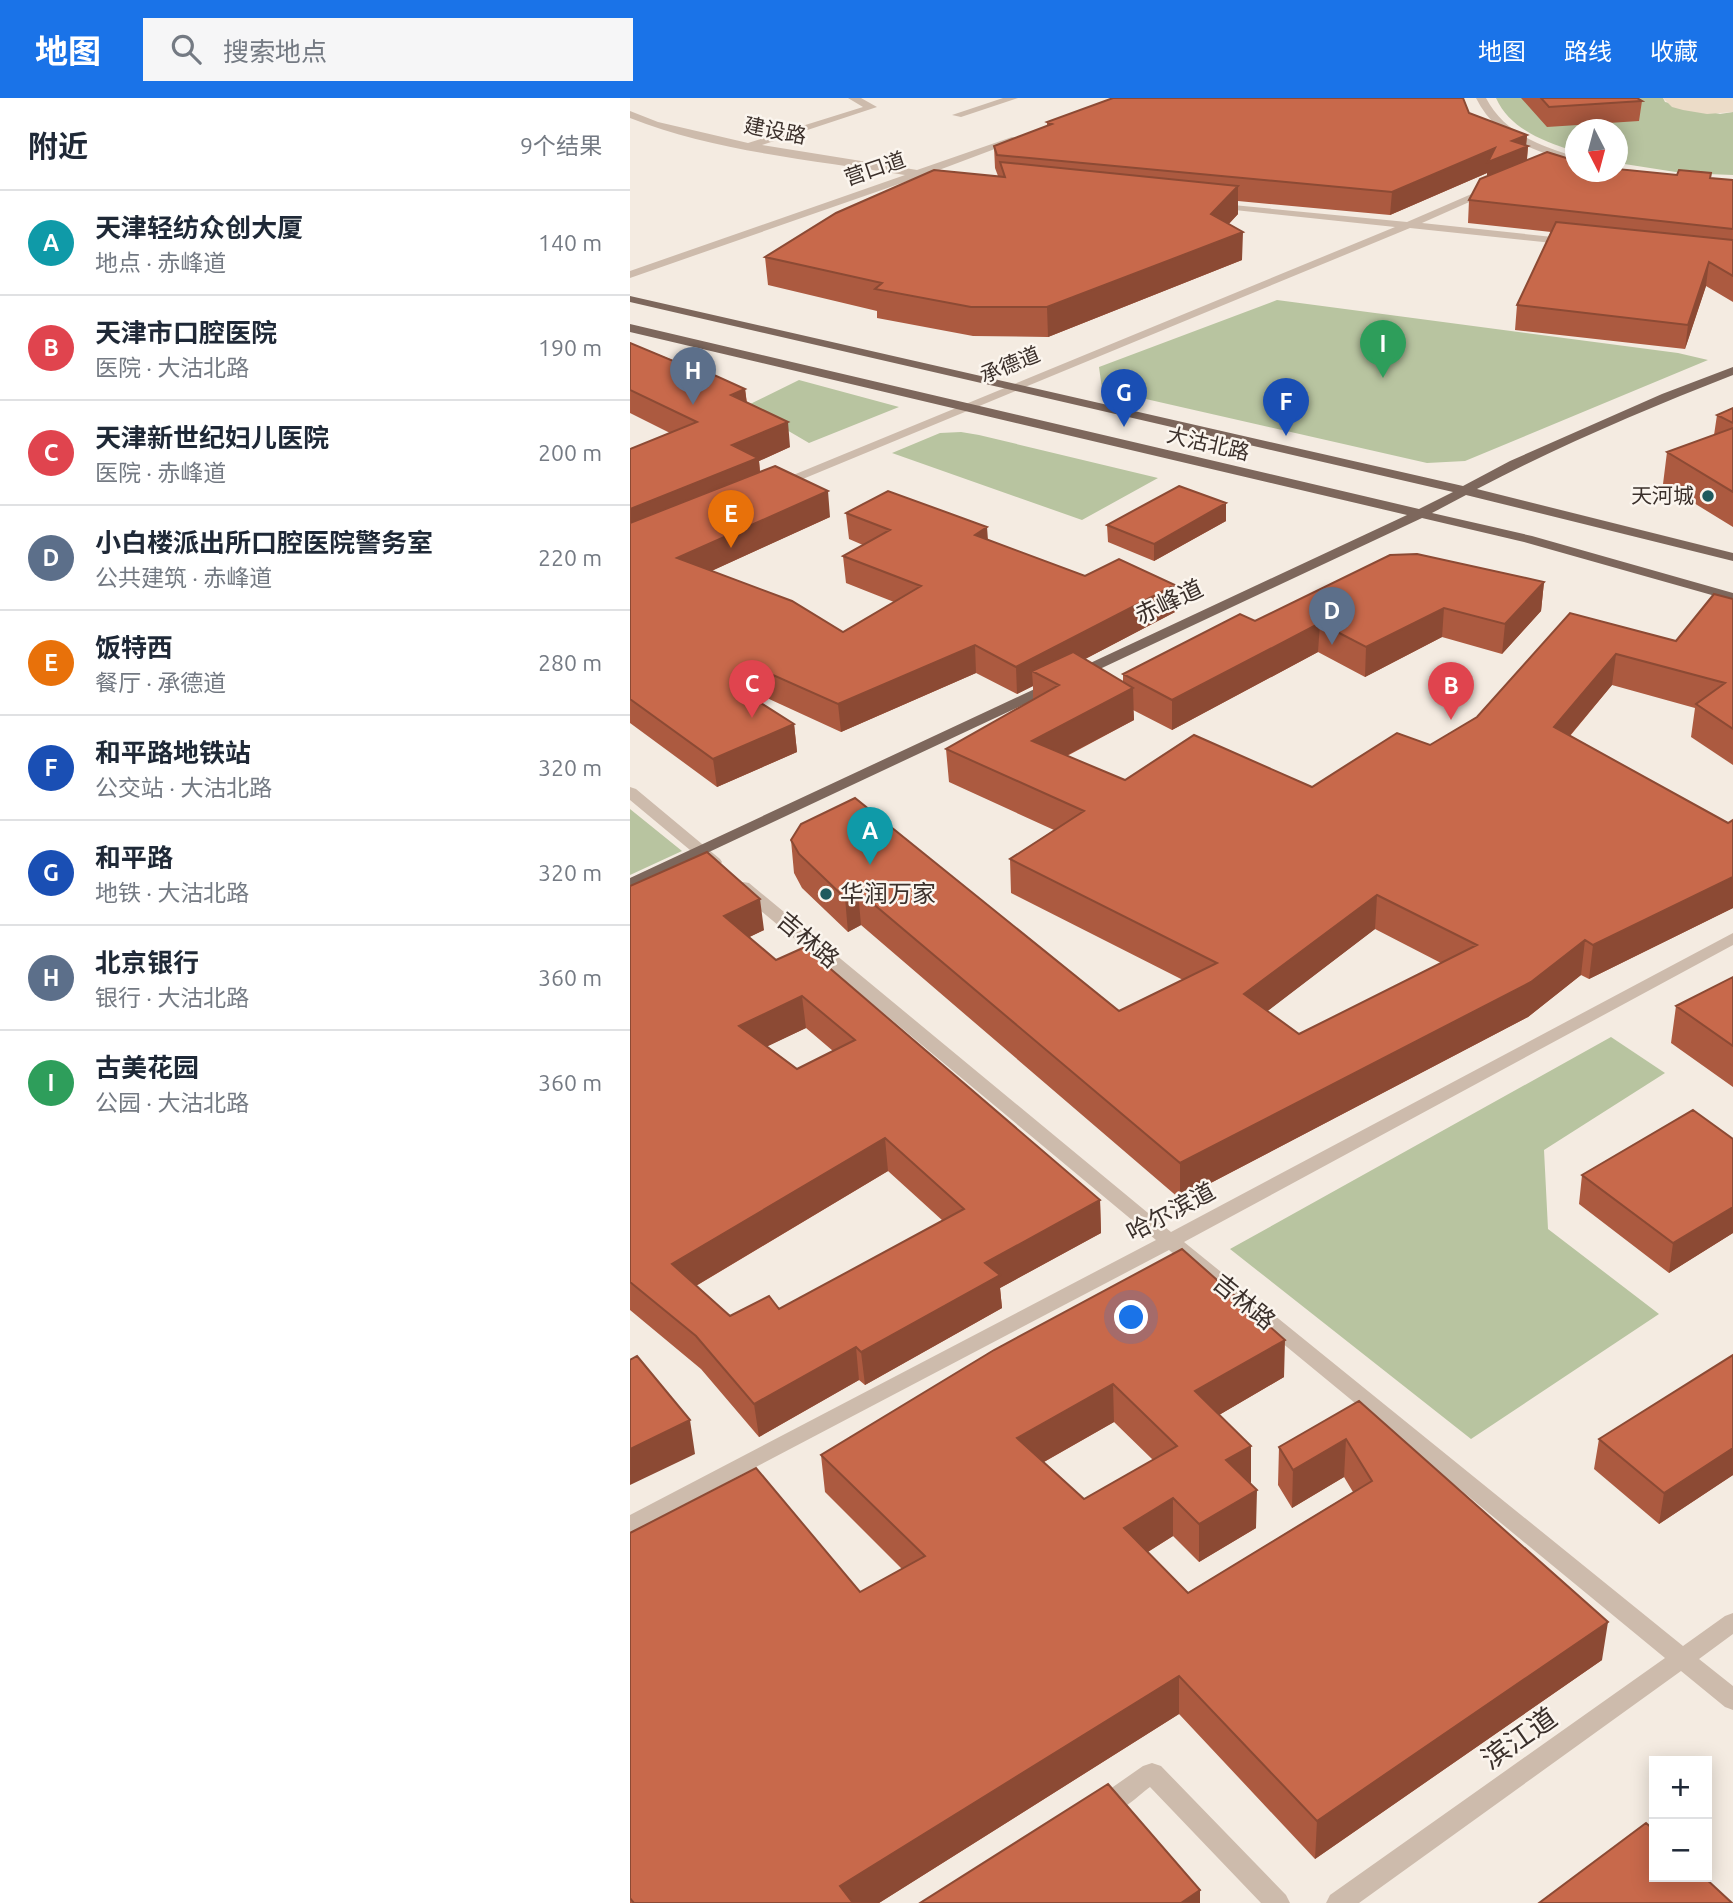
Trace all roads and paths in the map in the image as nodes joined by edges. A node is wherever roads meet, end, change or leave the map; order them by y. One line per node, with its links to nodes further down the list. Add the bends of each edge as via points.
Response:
1 (853, 98): 7 (street, via 872,107)
2 (1013, 98): 5 (street)
3 (1481, 98): 8 (street, via 1489,114 1515,136)
4 (630, 114): 7 (street, 建设路)
5 (957, 115)
6 (1030, 134): 11 (street, 营口道)
7 (747, 146): 11 (street, 建设路)
8 (1565, 156)
9 (1565, 161): 10 (street)
10 (1546, 166)
11 (915, 175): 12 (street, 建设路); 17 (street, 营口道)
12 (953, 179)
13 (1500, 185): 15 (street, 承德道)
14 (1203, 204): 15 (street)
15 (1406, 225): 16 (street); 21 (street, 承德道)
16 (1583, 243)
17 (630, 275)
18 (630, 299): 21 (main road, 大沽北路)
19 (630, 328): 22 (main road, 大沽北路)
20 (1733, 372): 24 (main road, 赤峰道, via 1666,397)
21 (1005, 386): 22 (street, 承德道); 24 (main road, 大沽北路)
22 (957, 406): 23 (street, 承德道); 25 (main road, 大沽北路)
23 (758, 488)
24 (1463, 490): 25 (main road, 赤峰道); 26 (main road, 大沽北路)
25 (1420, 514): 27 (main road, 大沽北路); 29 (main road, 赤峰道)
26 (1733, 557)
27 (1733, 597)
28 (630, 792): 29 (street, 吉林路)
29 (701, 851): 30 (main road, 赤峰道); 32 (street, 吉林路)
30 (630, 884)
31 (1733, 938): 32 (street, 哈尔滨道)
32 (1170, 1241): 33 (street, 哈尔滨道); 35 (street, 吉林路)
33 (630, 1525)
34 (1733, 1622): 35 (street, 滨江道)
35 (1683, 1658): 36 (street, 吉林路); 39 (street, 滨江道)
36 (1733, 1700)
37 (1092, 1815): 38 (street, via 1152,1773)
38 (1277, 1903)
39 (1339, 1903)

